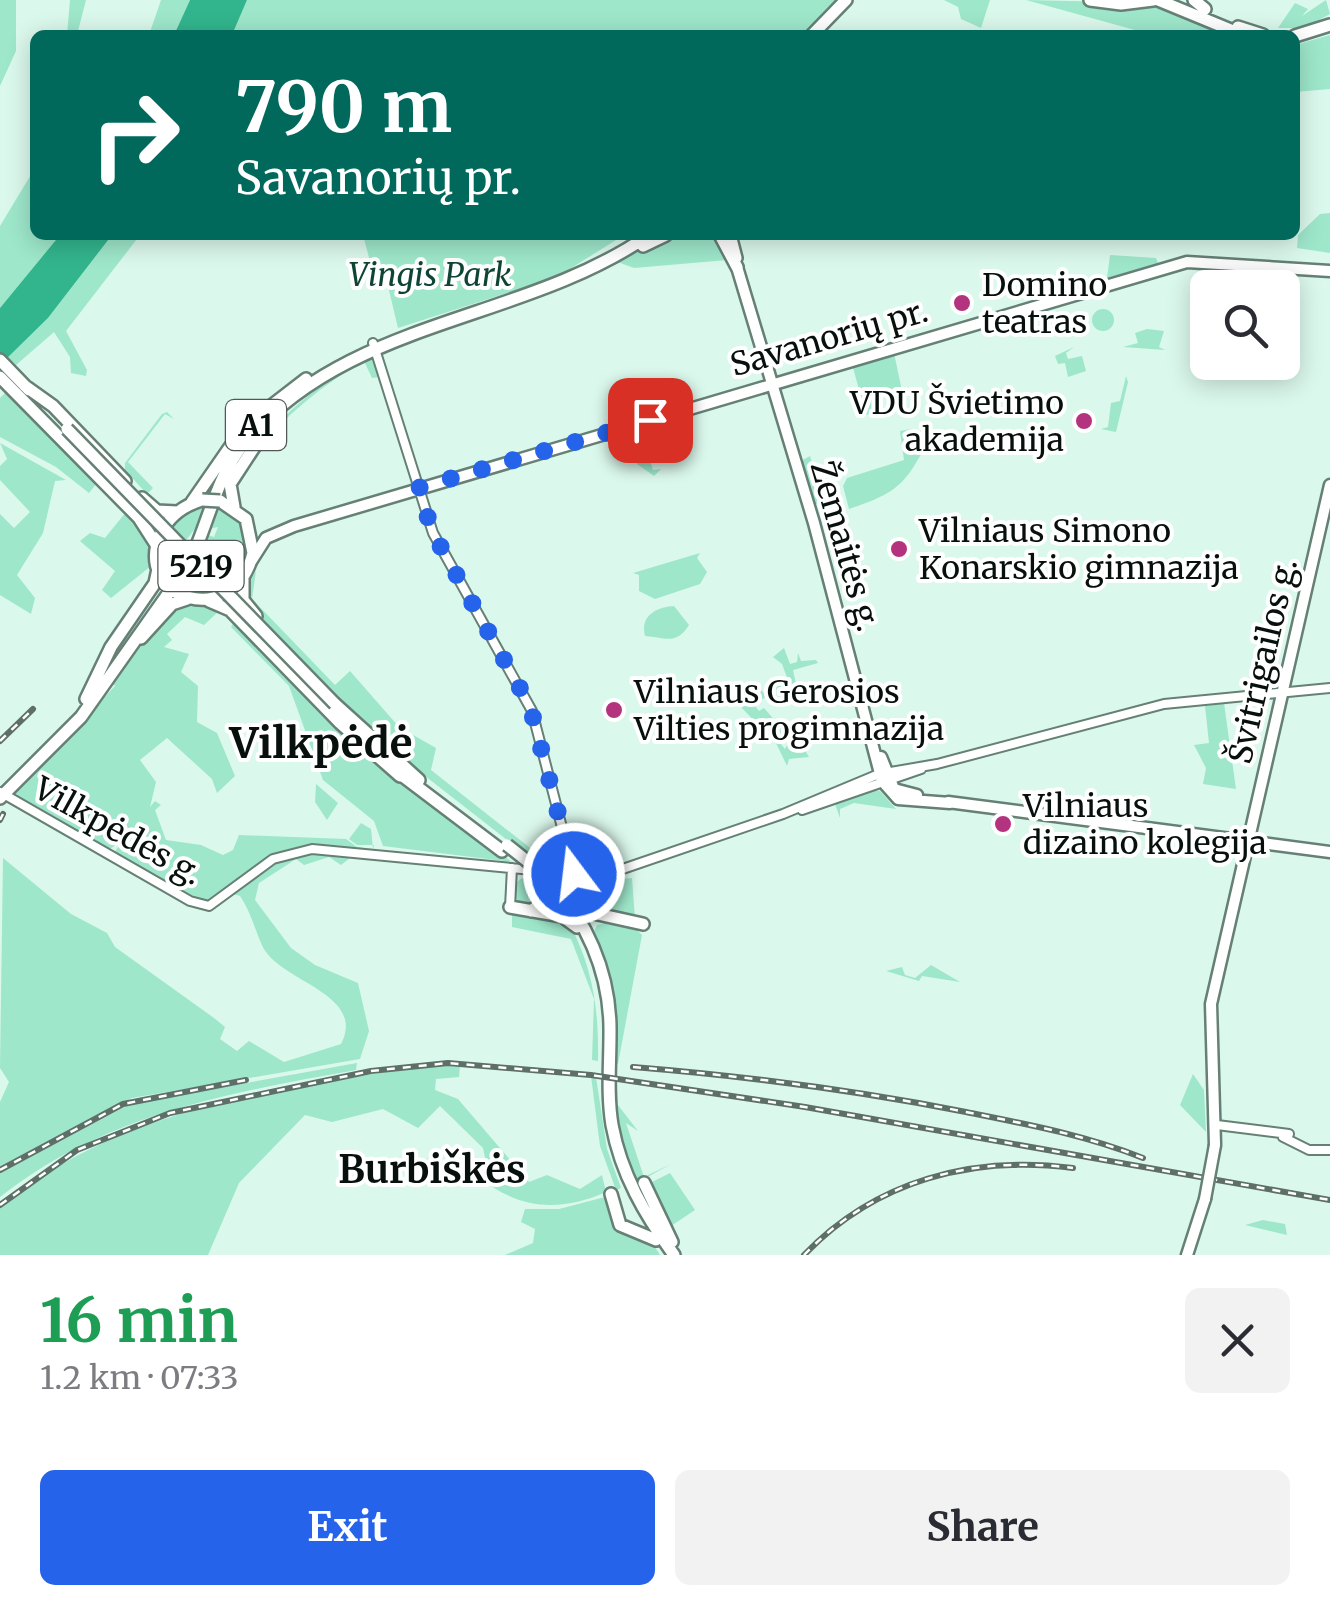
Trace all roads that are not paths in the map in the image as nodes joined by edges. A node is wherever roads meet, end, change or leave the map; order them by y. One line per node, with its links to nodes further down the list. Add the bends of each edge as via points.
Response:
1 (850, 0): 8 (highway)
2 (1090, 0): 3 (highway)
3 (1156, 0): 9 (highway)
4 (1185, 0): 6 (highway)
5 (1194, 0): 6 (highway)
6 (1204, 9): 10 (highway)
7 (1330, 28): 11 (highway)
8 (821, 30)
9 (1231, 30)
10 (1252, 30)
11 (1300, 37)
12 (626, 240): 20 (highway, A1, via 560,279)
13 (641, 240): 19 (highway, A1)
14 (655, 240): 19 (highway)
15 (722, 240): 17 (highway)
16 (731, 240): 17 (highway)
17 (736, 267): 26 (main road, Žemaitės g.)
18 (1328, 269): 26 (main road, Savanorių pr., via 1187,262)
19 (585, 273): 20 (highway, A1)
20 (375, 350): 21 (highway); 23 (highway, A1); 25 (highway, A1); 31 (main road)
21 (361, 358): 23 (highway); 28 (highway)
22 (0, 360): 27 (highway, 5219)
23 (344, 363): 25 (highway, A1)
24 (0, 373): 27 (highway, 5219)
25 (315, 377): 28 (highway); 32 (highway, A1, via 254,426 228,459); 33 (highway, via 244,427)
26 (772, 383): 31 (main road, Savanorių pr.); 52 (main road, Žemaitės g.)
27 (21, 390): 29 (highway, 5219); 29 (highway, 5219); 35 (highway, via 53,406 152,508)
28 (298, 399): 34 (highway, via 234,476 229,494)
29 (62, 431): 38 (highway); 48 (highway, 5219, bridge)
30 (1330, 485): 46 (main road, Švitrigailos g.)
31 (418, 488): 37 (main road, Savanorių pr.); 58 (main road, via 433,533 530,706)
32 (217, 493): 33 (highway, bridge); 34 (highway); 42 (highway, A1)
33 (197, 502): 35 (highway)
34 (237, 510): 36 (highway)
35 (177, 512): 38 (highway)
36 (249, 524): 37 (main road, Savanorių pr., via 266,532); 39 (highway)
37 (294, 526): 39 (main road, Savanorių pr., via 262,541)
38 (157, 546): 40 (highway)
39 (250, 565): 41 (highway)
40 (158, 569): 43 (highway, via 170,588); 47 (highway)
41 (243, 579): 44 (highway); 50 (highway, via 248,607)
42 (168, 588): 47 (highway, A1); 49 (highway, A1)
43 (189, 598): 44 (highway); 49 (highway, via 154,623)
44 (204, 600): 51 (highway, via 230,610)
45 (1330, 688): 46 (main road)
46 (1282, 692): 52 (main road, via 1164,706); 54 (main road, Švitrigailos g.)
47 (86, 699): 53 (highway, A1)
48 (333, 706): 50 (highway, 5219); 51 (highway, 5219)
49 (81, 717): 53 (highway, A1)
50 (368, 735): 55 (highway, 5219)
51 (400, 776): 55 (highway, 5219)
52 (884, 776): 54 (main road, via 900,792 950,803); 58 (main road, via 628,870)
53 (1, 794): 57 (main road, Vilkpėdės g., via 201,906 221,901 258,868 288,854 325,849)
54 (1246, 839): 56 (main road); 67 (main road, Švitrigailos g., via 1210,1012)
55 (505, 848): 59 (highway, 5219, bridge)
56 (1330, 852)
57 (512, 868): 58 (main road); 60 (main road)
58 (574, 874)
59 (548, 882): 61 (highway, 5219); 62 (highway, via 547,900); 65 (highway, 5219)
60 (510, 901): 62 (highway)
61 (573, 908): 63 (highway); 66 (highway, 5219)
62 (528, 910): 65 (highway, via 562,916)
63 (607, 920): 64 (highway); 66 (highway, via 594,925)
64 (643, 924)
65 (577, 927): 71 (highway, 5219, via 600,997 607,1134)
66 (590, 940): 75 (highway, 5219, via 607,997 616,1142 629,1182)
67 (1217, 1124): 68 (main road); 76 (main road, Švitrigailos g., bridge)
68 (1330, 1150)
69 (644, 1184): 75 (highway)
70 (611, 1194): 72 (highway)
71 (636, 1209): 72 (highway, via 634,1224); 73 (highway, 5219)
72 (622, 1227): 73 (highway)
73 (656, 1240): 74 (highway, 5219)
74 (666, 1255)
75 (676, 1255)
76 (1187, 1255)

